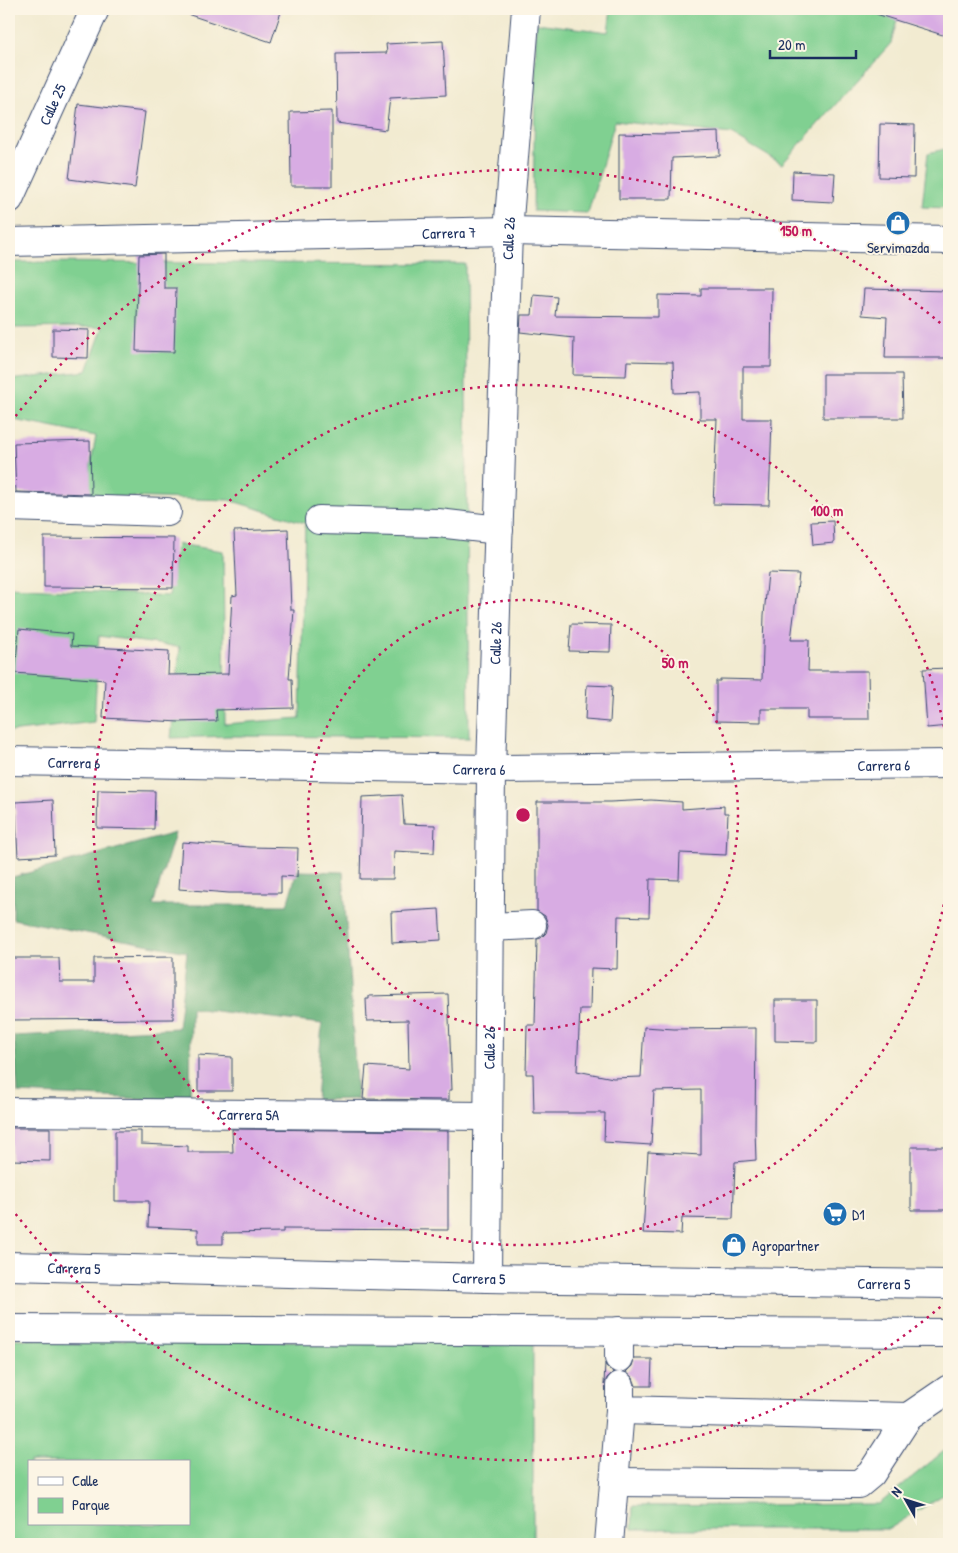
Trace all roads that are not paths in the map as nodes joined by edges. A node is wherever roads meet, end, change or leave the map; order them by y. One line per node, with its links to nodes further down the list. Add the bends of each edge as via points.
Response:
1 (94, 9): 3 (street, Calle 25)
2 (526, 9): 4 (street, Calle 26)
3 (9, 199)
4 (508, 232): 5 (street, Carrera 7); 6 (street, Carrera 7); 10 (street, Calle 26)
5 (949, 240)
6 (9, 242)
7 (9, 507): 8 (street)
8 (166, 512)
9 (319, 520): 10 (street, via 438,523)
10 (499, 530): 13 (street, Calle 26)
11 (9, 761): 13 (street, Carrera 6)
12 (949, 764): 13 (street, Carrera 6)
13 (491, 770): 15 (street, Calle 26)
14 (532, 924): 15 (street)
15 (490, 927): 17 (street, Calle 26)
16 (9, 1112): 17 (street, Carrera 5A)
17 (488, 1116): 19 (street, Calle 26)
18 (9, 1266): 19 (street, Carrera 5)
19 (487, 1278): 20 (street, Carrera 5)
20 (949, 1284)
21 (9, 1329): 22 (street)
22 (619, 1331): 23 (street); 24 (street)
23 (949, 1333)
24 (619, 1358)
25 (949, 1388): 26 (street)
26 (908, 1417): 27 (street, via 871,1474 859,1484); 27 (street, via 620,1398)
27 (614, 1482): 28 (street)
28 (610, 1544)

